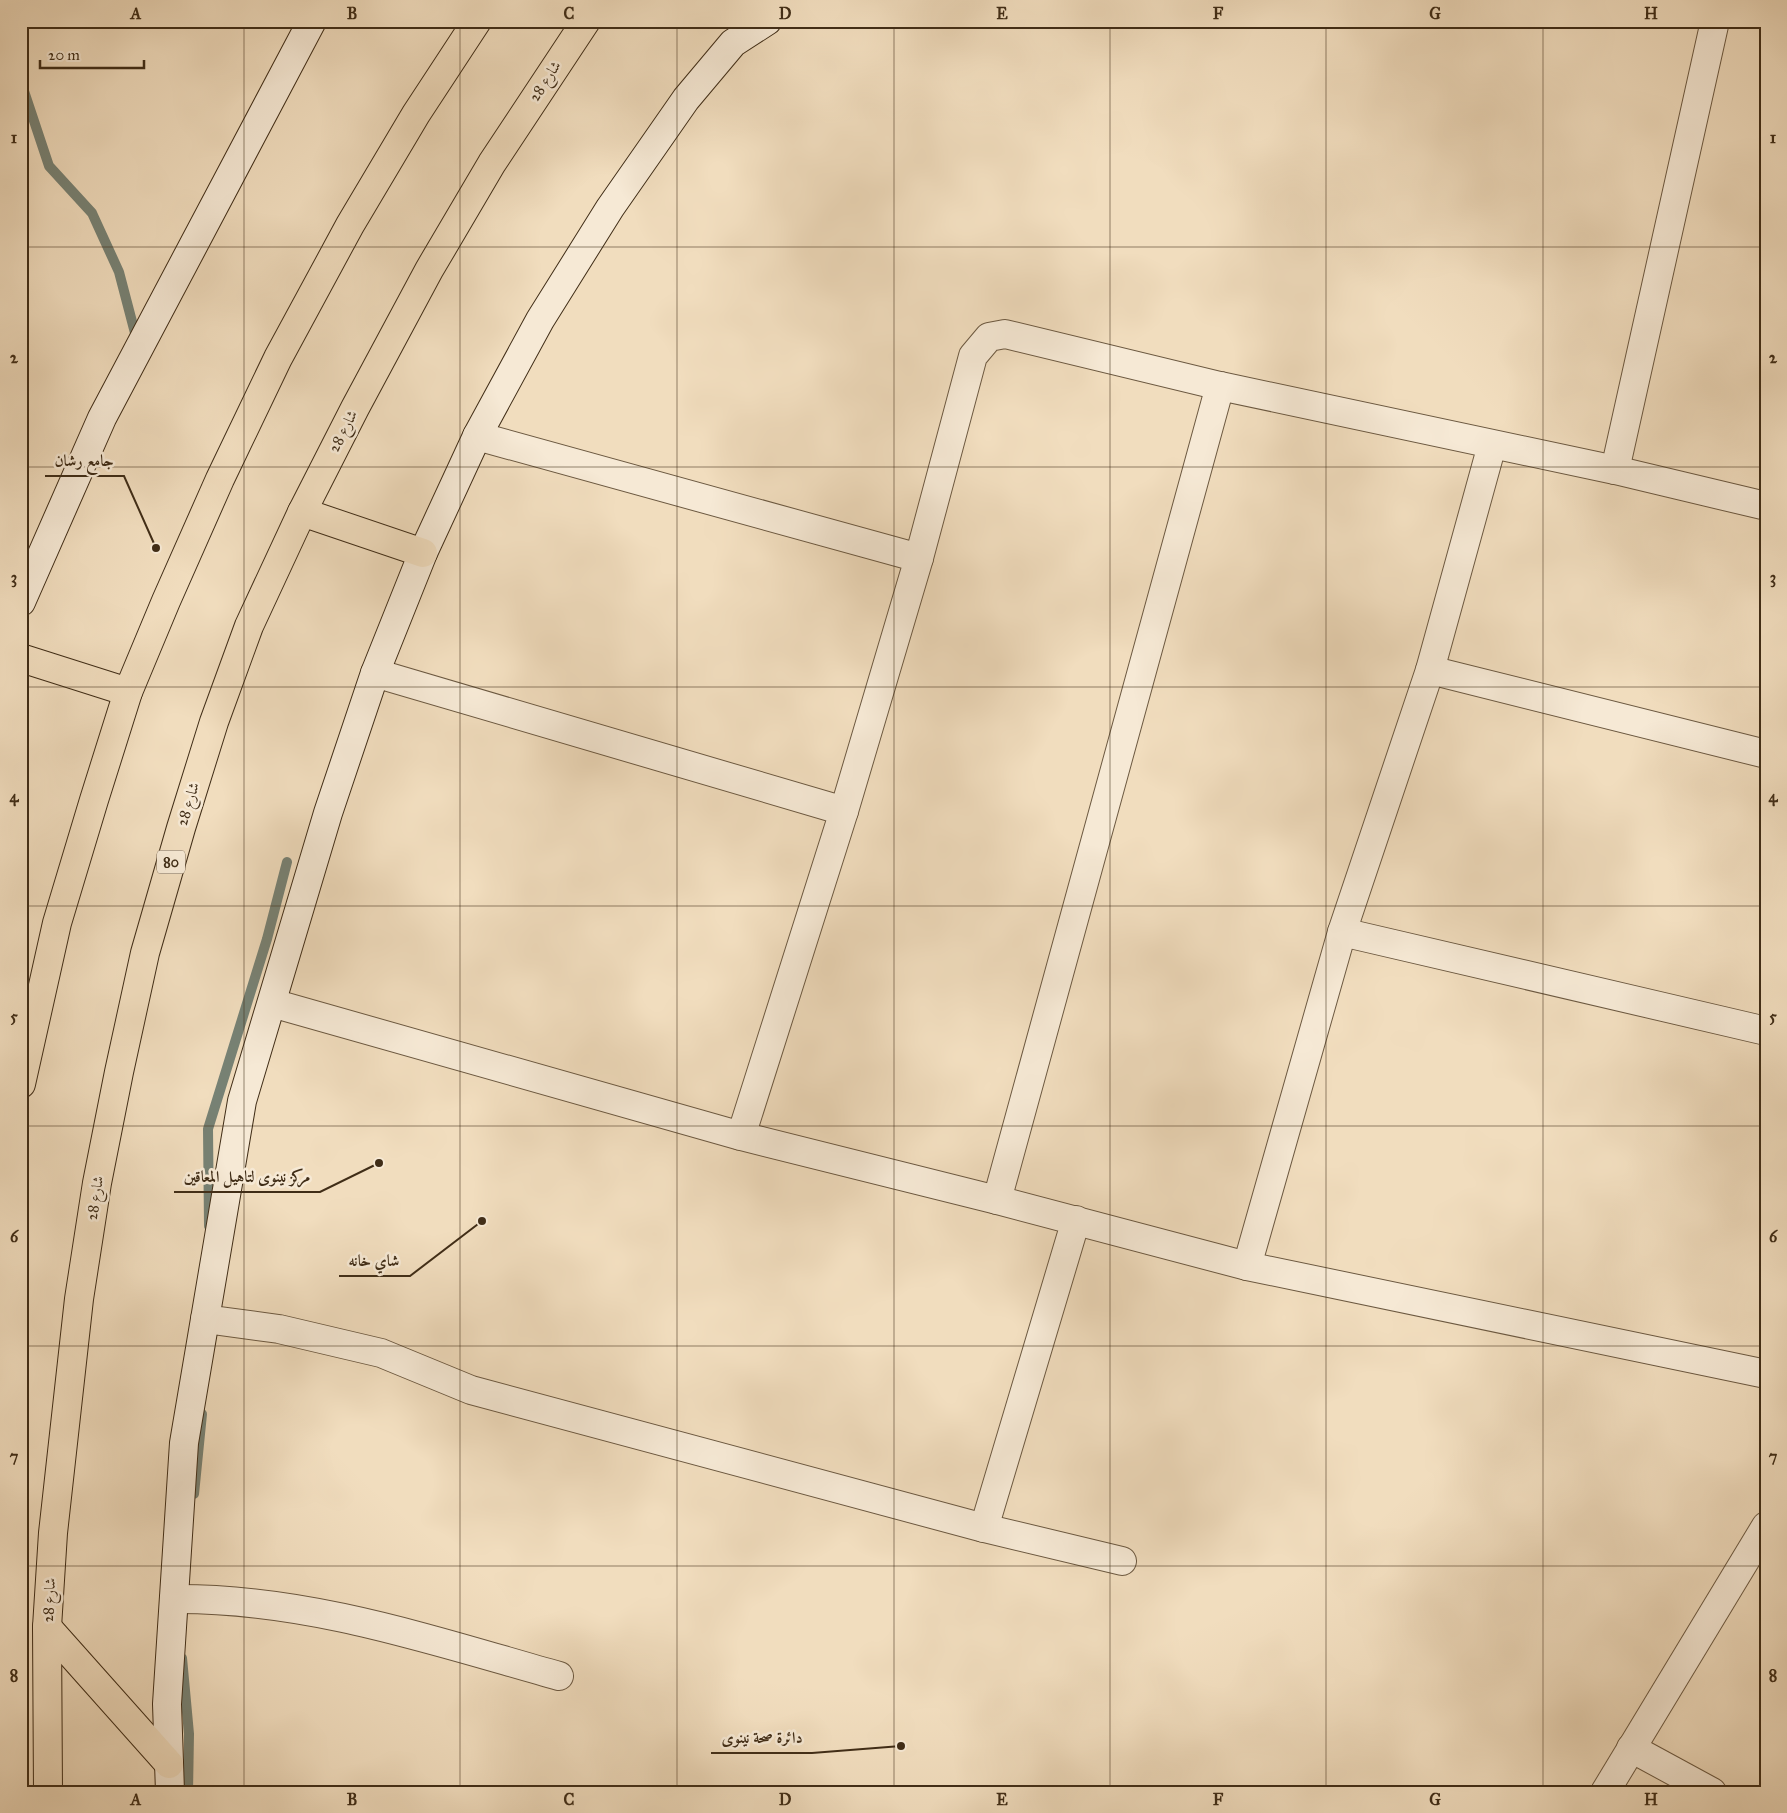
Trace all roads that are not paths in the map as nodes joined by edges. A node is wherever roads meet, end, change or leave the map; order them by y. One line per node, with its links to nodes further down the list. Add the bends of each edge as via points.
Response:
1 (312, 21): 14 (street, via 102,418)
2 (477, 21): 18 (highway, via 416,114 350,225 278,358 220,479)
3 (586, 21): 11 (highway, شارع 28 / 80, via 492,162 429,270)
4 (767, 21): 7 (street, via 733,43 686,100 610,208 540,320)
5 (1715, 21): 9 (street)
6 (1220, 386): 8 (street); 13 (street, via 1005,334 989,337 972,356); 26 (street)
7 (477, 436): 12 (street); 13 (street)
8 (1492, 445): 9 (street); 16 (street)
9 (1615, 470): 10 (street)
10 (1766, 506)
11 (302, 512): 12 (highway); 35 (highway, شارع 28 / 80, via 249,626 214,722 145,953 97,1183 79,1300 53,1533)
12 (423, 553): 17 (street)
13 (919, 558): 20 (street)
14 (21, 602)
15 (21, 658): 18 (highway)
16 (1430, 670): 19 (street); 21 (street)
17 (375, 673): 20 (street); 22 (street, via 328,812)
18 (128, 692): 24 (highway, via 57,922)
19 (1766, 754)
20 (844, 812): 25 (street)
21 (1342, 932): 23 (street); 28 (street)
22 (272, 1003): 25 (street); 29 (street, via 242,1102)
23 (1766, 1031)
24 (21, 1084)
25 (742, 1136): 26 (street)
26 (997, 1200): 27 (street)
27 (1076, 1220): 28 (street); 32 (street)
28 (1247, 1266): 30 (street)
29 (205, 1319): 32 (street, via 279,1329 381,1353 471,1390); 34 (street, via 184,1443)
30 (1766, 1374)
31 (1766, 1526): 37 (street)
32 (984, 1528): 33 (street)
33 (1122, 1561)
34 (174, 1598): 36 (street, via 256,1602 314,1611 369,1623); 38 (street, via 167,1704)
35 (47, 1627): 38 (highway); 39 (highway, شارع 28 / 80)
36 (559, 1676)
37 (1632, 1748): 41 (street); 42 (street)
38 (169, 1764): 40 (street)
39 (48, 1792)
40 (170, 1792)
41 (1605, 1792)
42 (1712, 1792)

